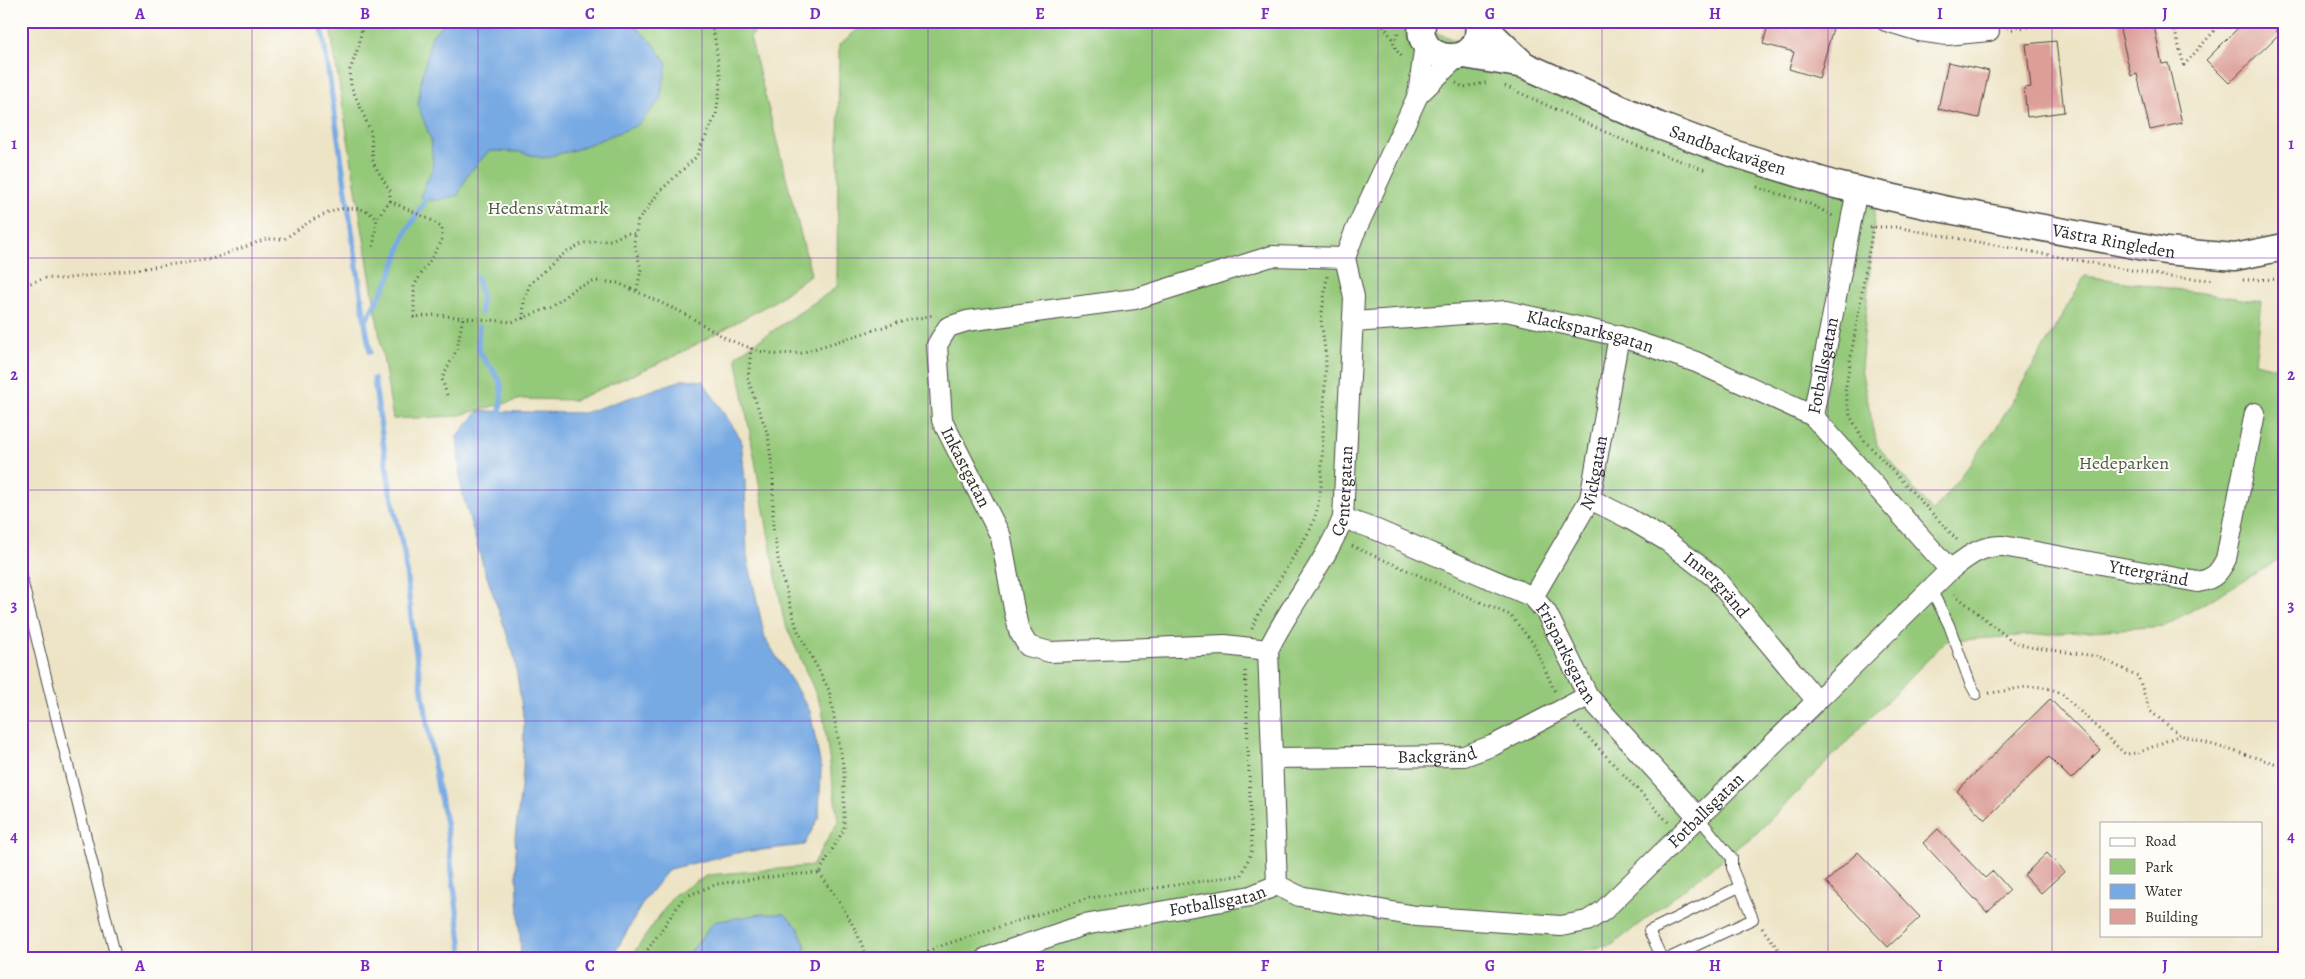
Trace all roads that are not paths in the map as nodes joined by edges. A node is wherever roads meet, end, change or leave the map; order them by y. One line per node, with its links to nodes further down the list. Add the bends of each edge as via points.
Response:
1 (1886, 21): 3 (street, via 1946,36)
2 (1479, 22): 5 (street, via 1477,42); 6 (street, Sandbackavägen)
3 (1989, 31)
4 (1414, 33): 5 (street, Sandbackavägen, via 1438,55); 7 (street)
5 (1460, 56): 6 (street, Sandbackavägen); 7 (street)
6 (1524, 65): 8 (street, Sandbackavägen, via 1686,136 1747,158)
7 (1418, 95): 11 (street, via 1354,234)
8 (1857, 190): 9 (street, Sandbackavägen); 15 (street, Fotballsgatan)
9 (1943, 209): 10 (street, Västra Ringleden, via 2166,251 2216,257 2259,254)
10 (2284, 248)
11 (1336, 258): 12 (street, Centergatan, via 1354,297); 22 (street, Inkastgatan, via 1272,256 1135,299 967,321 948,327 937,345 942,420 1001,537 1019,631 1028,646 1050,652 1225,645)
12 (1354, 322): 13 (street, Klacksparksgatan, via 1506,311); 17 (street, Centergatan)
13 (1619, 336): 15 (street, Klacksparksgatan, via 1696,362); 16 (street, Nickgatan)
14 (2255, 413): 19 (street, Yttergränd, via 2226,559 2220,572 2210,580 2198,582 2003,546 1990,546 1970,554)
15 (1813, 416): 19 (street, Fotballsgatan)
16 (1590, 499): 20 (street, Nickgatan); 25 (street, Innergränd, via 1667,541 1714,577)
17 (1343, 518): 20 (street, Frisparksgatan); 22 (street, Centergatan, via 1335,538 1280,624)
18 (21, 576): 30 (lane)
19 (1955, 579): 21 (street, Fotballsgatan)
20 (1534, 597): 24 (street, Frisparksgatan, via 1546,612)
21 (1935, 598): 23 (lane); 25 (street, Fotballsgatan)
22 (1268, 650): 26 (street, Centergatan)
23 (1976, 694)
24 (1588, 696): 26 (street, Backgränd, via 1494,746 1464,756); 27 (street, Frisparksgatan)
25 (1818, 701): 27 (street, Fotballsgatan)
26 (1273, 758): 28 (street, Centergatan)
27 (1698, 817): 28 (street, Fotballsgatan, via 1603,911 1587,921 1561,926 1416,916 1299,896); 29 (lane, via 1732,858)
28 (1277, 885): 31 (street, Fotballsgatan, via 1254,895 1199,907 1084,925)
29 (1739, 887): 32 (lane, via 1649,931); 33 (lane, via 1753,919)
30 (116, 958)
31 (986, 958)
32 (1662, 958)
33 (1669, 958)

